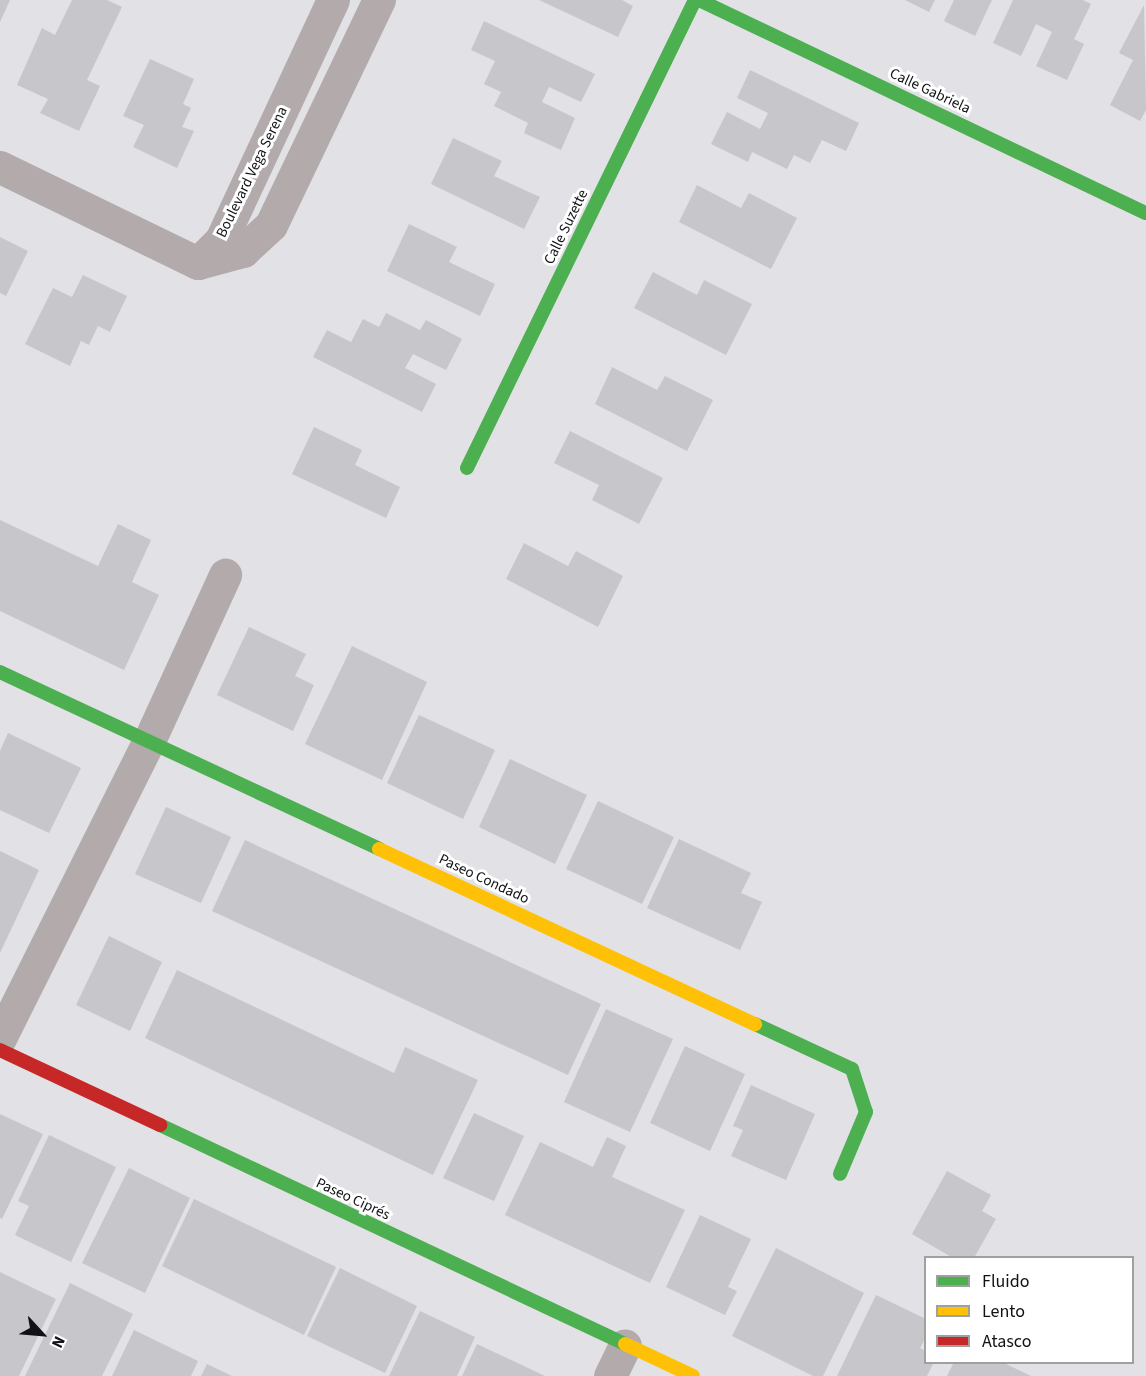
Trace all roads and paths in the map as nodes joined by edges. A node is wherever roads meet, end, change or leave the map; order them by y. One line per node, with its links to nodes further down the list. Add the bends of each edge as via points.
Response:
1 (333, 0): 6 (street, Boulevard Vega Serena, via 221,240)
2 (379, 0): 6 (street, Boulevard Vega Serena, via 271,225 243,251)
3 (697, 0): 5 (street, Calle Gabriela); 7 (street, Calle Suzette)
4 (0, 167): 6 (street)
5 (1146, 213)
6 (198, 263)
7 (467, 468)
8 (225, 575): 10 (street)
9 (0, 672): 10 (street, Paseo Condado)
10 (149, 741): 11 (street); 13 (street, Paseo Condado, via 852,1068 866,1112)
11 (0, 1038)
12 (0, 1050): 14 (street, Paseo Ciprés)
13 (840, 1174)
14 (625, 1345): 15 (street); 16 (street, Paseo Ciprés)
15 (610, 1376)
16 (693, 1376)

